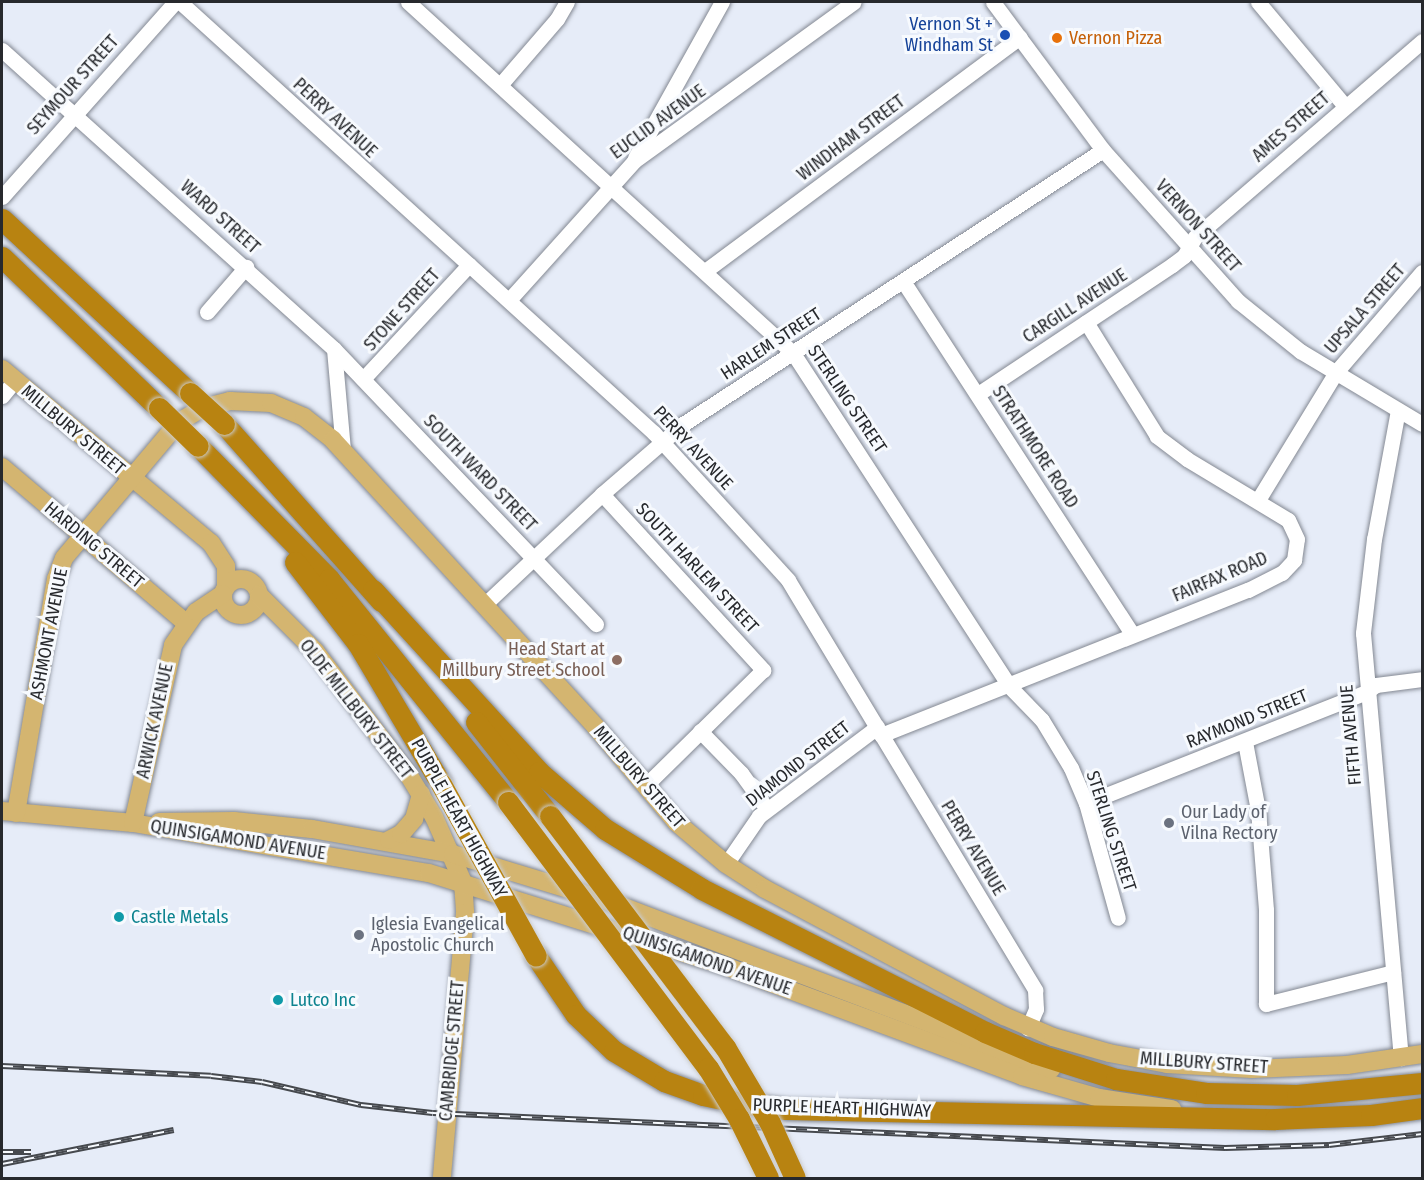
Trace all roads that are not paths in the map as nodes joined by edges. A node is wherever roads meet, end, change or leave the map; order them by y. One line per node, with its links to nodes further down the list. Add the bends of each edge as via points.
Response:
1 (175, 2): 14 (street, SEYMOUR STREET)
2 (180, 2): 22 (street, PERRY AVENUE)
3 (567, 2): 12 (street)
4 (722, 2): 16 (street)
5 (854, 2): 16 (street, EUCLID AVENUE)
6 (993, 2): 9 (street, VERNON STREET)
7 (1258, 2): 13 (street)
8 (415, 4): 12 (street, STERLING STREET)
9 (1020, 36): 15 (street, VERNON STREET); 24 (street, WINDHAM STREET)
10 (1422, 41): 13 (street, AMES STREET)
11 (2, 50): 14 (street, WARD STREET)
12 (500, 86): 17 (street, STERLING STREET)
13 (1345, 106): 20 (street, AMES STREET)
14 (72, 114): 18 (street, SEYMOUR STREET); 23 (street, WARD STREET)
15 (1103, 150): 20 (street, VERNON STREET); 26 (street, HARLEM STREET)
16 (634, 161): 17 (street, EUCLID AVENUE)
17 (609, 186): 24 (street, STERLING STREET); 27 (street, EUCLID AVENUE)
18 (2, 197)
19 (2, 219): 49 (highway, bridge, via 104,309 224,424)
20 (1189, 246): 29 (street, CARGILL AVENUE, via 1172,265); 32 (street, VERNON STREET, via 1271,330)
21 (2, 257): 40 (highway, bridge)
22 (469, 265): 27 (street, PERRY AVENUE); 34 (street, STONE STREET)
23 (246, 267): 28 (street); 30 (street, WARD STREET)
24 (705, 271): 31 (street, STERLING STREET)
25 (1422, 272): 32 (street, UPSALA STREET)
26 (903, 281): 31 (street, HARLEM STREET); 35 (street, STRATHMORE ROAD)
27 (509, 300): 39 (street, PERRY AVENUE)
28 (207, 312)
29 (1086, 322): 35 (street, CARGILL AVENUE); 45 (street, FAIRFAX ROAD, via 1157,436 1187,459)
30 (334, 349): 34 (street, SOUTH WARD STREET); 41 (street)
31 (793, 353): 39 (street, HARLEM STREET); 59 (street, STERLING STREET)
32 (1336, 372): 37 (street, VERNON STREET); 45 (street, UPSALA STREET)
33 (8, 375): 36 (street); 43 (main road, MILLBURY STREET)
34 (363, 379): 47 (street, SOUTH WARD STREET)
35 (978, 394): 57 (street, STRATHMORE ROAD)
36 (2, 396)
37 (1398, 410): 38 (street, VERNON STREET); 60 (street, FIFTH AVENUE, via 1365,599)
38 (1422, 424)
39 (662, 440): 44 (street, HARLEM STREET); 62 (street, PERRY AVENUE, via 788,580)
40 (198, 446): 82 (highway, PURPLE HEART HIGHWAY, bridge, via 327,600 383,682 536,956 576,1015 614,1051 664,1081 703,1095 786,1108); 84 (highway, bridge, via 329,579 508,802 708,1068 740,1119)
41 (343, 450): 43 (main road, MILLBURY STREET, via 293,411 261,401 230,401 202,408 179,422); 51 (main road, MILLBURY STREET)
42 (2, 467): 46 (main road, HARDING STREET)
43 (129, 477): 46 (main road, ASHMONT AVENUE); 48 (main road, via 220,553 226,566)
44 (602, 494): 47 (street, HARLEM STREET); 61 (street, SOUTH HARLEM STREET, via 763,670)
45 (1258, 500): 57 (street, FAIRFAX ROAD, via 1288,520 1295,531 1296,557 1288,568 1248,590)
46 (81, 535): 54 (main road, HARDING STREET); 68 (main road, ASHMONT AVENUE, via 64,558 56,579)
47 (534, 559): 51 (street, HARLEM STREET); 55 (street, SOUTH WARD STREET)
48 (225, 590): 50 (main road, via 234,580 246,579 255,585); 52 (main road, via 225,605); 54 (main road, ARWICK AVENUE)
49 (373, 590): 79 (highway, via 539,772 605,829 702,889 985,1032 1034,1053); 85 (highway, bridge, via 725,1047 770,1123)
50 (259, 595): 53 (main road); 56 (main road, OLDE MILLBURY STREET)
51 (485, 604): 64 (main road, MILLBURY STREET)
52 (232, 613): 53 (main road); 54 (main road)
53 (251, 613): 56 (main road, OLDE MILLBURY STREET)
54 (186, 623): 69 (main road, ARWICK AVENUE, via 167,661)
55 (596, 624)
56 (292, 628): 65 (main road, OLDE MILLBURY STREET, via 320,658)
57 (1132, 634): 59 (street, FAIRFAX ROAD)
58 (1422, 680): 60 (street, RAYMOND STREET, via 1376,685)
59 (1009, 686): 62 (street, FAIRFAX ROAD); 66 (street, STERLING STREET, via 1042,720 1071,768)
60 (1366, 692): 63 (street, RAYMOND STREET); 75 (street, FIFTH AVENUE)
61 (700, 731): 64 (street); 67 (street, via 741,772)
62 (879, 731): 67 (street, DIAMOND STREET); 76 (street, PERRY AVENUE, via 1035,990 1036,1009)
63 (1245, 742): 66 (street, RAYMOND STREET); 75 (street, via 1259,820 1266,910 1266,1004)
64 (645, 786): 72 (main road, MILLBURY STREET, via 676,822)
65 (421, 794): 70 (main road, via 414,819 401,834); 71 (main road, OLDE MILLBURY STREET)
66 (1086, 803): 74 (street, STERLING STREET)
67 (767, 809): 72 (street, DIAMOND STREET)
68 (9, 812): 69 (main road, QUINSIGAMOND AVENUE)
69 (133, 823): 70 (main road, QUINSIGAMOND AVENUE, via 234,821); 73 (main road, QUINSIGAMOND AVENUE, via 188,835 364,859)
70 (389, 840): 71 (main road, QUINSIGAMOND AVENUE)
71 (453, 854): 73 (main road, CAMBRIDGE STREET); 79 (main road, QUINSIGAMOND AVENUE, via 618,904 1011,1057 1086,1078)
72 (726, 864): 76 (main road, MILLBURY STREET)
73 (463, 882): 82 (main road, QUINSIGAMOND AVENUE, via 724,966 1058,1087 1158,1108); 83 (main road, CAMBRIDGE STREET, via 465,913)
74 (1118, 918)
75 (1393, 972): 78 (street, FIFTH AVENUE)
76 (1028, 1028): 78 (main road, MILLBURY STREET, via 1109,1053 1194,1066 1283,1069)
77 (1422, 1054): 78 (main road, MILLBURY STREET)
78 (1401, 1058)
79 (1116, 1078): 80 (highway, via 1162,1088 1248,1095 1341,1093)
80 (1422, 1083)
81 (1422, 1108): 82 (highway, PURPLE HEART HIGHWAY, via 1371,1115)
82 (1275, 1119)
83 (442, 1179)
84 (768, 1179)
85 (795, 1179)

